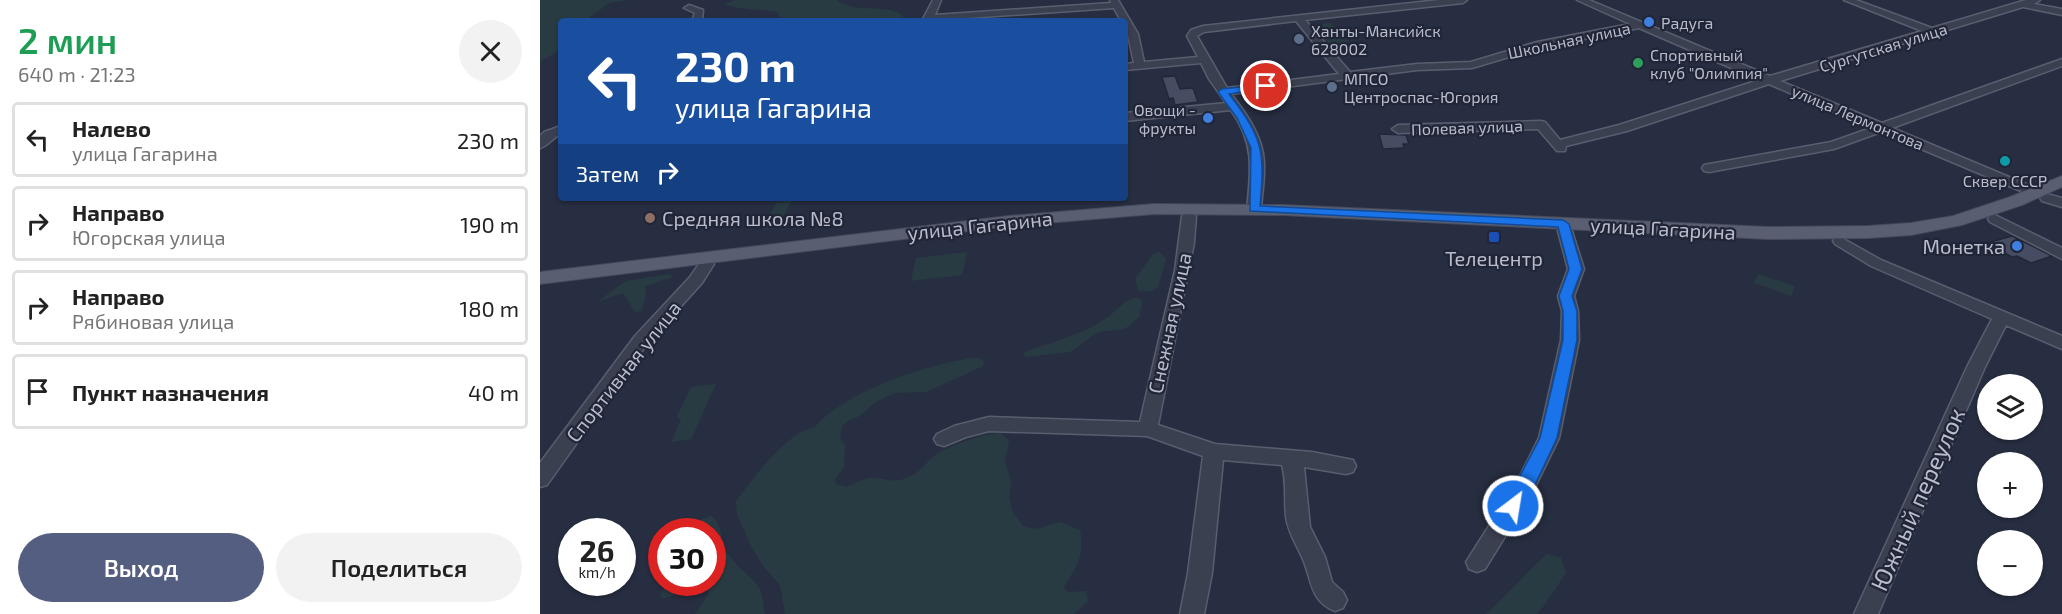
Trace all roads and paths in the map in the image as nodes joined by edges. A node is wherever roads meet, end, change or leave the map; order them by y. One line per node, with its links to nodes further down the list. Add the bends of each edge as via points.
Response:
1 (937, 0): 13 (street)
2 (1463, 0): 16 (street)
3 (1581, 0): 18 (street, улица Лермонтова)
4 (1848, 0): 19 (street)
5 (2004, 0): 9 (street)
6 (2036, 0): 9 (street, Сургутская улица)
7 (2042, 0): 11 (street)
8 (1115, 3): 14 (street); 15 (street)
9 (2023, 4): 11 (street); 19 (street, Сургутская улица)
10 (689, 8): 12 (street, via 700,12)
11 (2062, 12)
12 (698, 18)
13 (929, 18)
14 (950, 18)
15 (1124, 18)
16 (1298, 18): 20 (street, via 1194,32 1192,36); 24 (street)
17 (1128, 25): 22 (street)
18 (1641, 25): 24 (street, Школьная улица, via 1588,33 1472,65); 25 (street, улица Лермонтова)
19 (1934, 32): 25 (street, Сургутская улица)
20 (1204, 60): 22 (street); 26 (street)
21 (2062, 62): 29 (street)
22 (1140, 66): 23 (street)
23 (1128, 67)
24 (1346, 75): 26 (street, Школьная улица)
25 (1770, 80): 29 (street, улица Лермонтова); 33 (street, Сургутская улица)
26 (1222, 92): 27 (street)
27 (1233, 106): 28 (street); 38 (street, via 1257,152)
28 (1128, 117)
29 (1882, 128): 34 (street, via 1821,149); 36 (street, улица Лермонтова)
30 (1398, 129): 33 (street, Полевая улица, via 1541,125)
31 (558, 131): 32 (street)
32 (540, 144)
33 (1559, 146)
34 (1709, 168)
35 (2062, 181): 36 (main road, улица Гагарина)
36 (2052, 197): 39 (main road, улица Гагарина); 41 (main road, улица Гагарина, via 1938,224)
37 (1189, 212): 38 (main road, улица Гагарина); 43 (main road, улица Гагарина, via 945,232); 48 (street, Снежная улица, via 1185,256)
38 (1254, 212): 40 (main road, улица Гагарина)
39 (1995, 219): 41 (main road, улица Гагарина, via 1920,235); 42 (street)
40 (1564, 227): 41 (main road, улица Гагарина); 54 (street, via 1576,274 1566,296 1570,340 1549,438 1525,487)
41 (1837, 238): 46 (street, via 1876,263)
42 (2062, 254)
43 (708, 261): 44 (main road, улица Гагарина); 45 (main road, улица Гагарина); 53 (street, Спортивная улица, via 696,280 641,340)
44 (540, 278)
45 (540, 285)
46 (2001, 319): 47 (street); 57 (street, Южный переулок)
47 (2062, 343)
48 (1148, 429): 49 (street, via 989,424); 50 (street)
49 (944, 439)
50 (1214, 452): 51 (street); 56 (street)
51 (1290, 459): 52 (street); 55 (street, via 1295,469 1298,526 1315,560 1323,591)
52 (1346, 466)
53 (540, 479)
54 (1477, 562)
55 (1335, 600)
56 (1192, 614)
57 (1866, 614)

